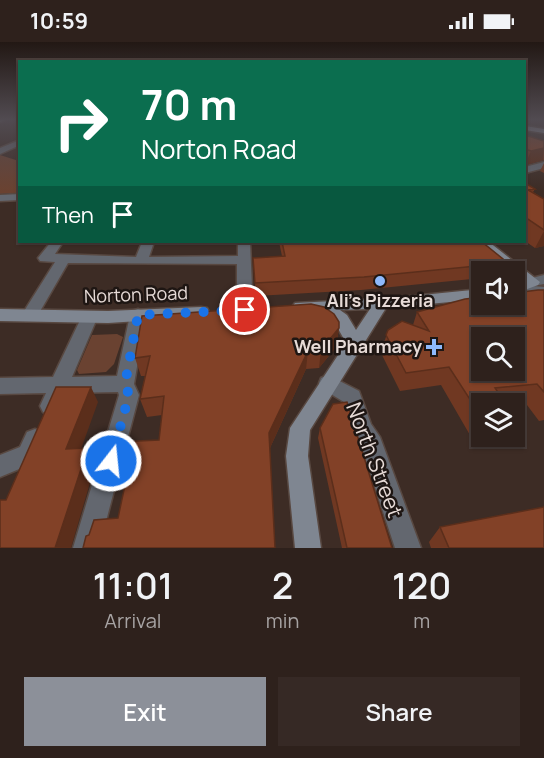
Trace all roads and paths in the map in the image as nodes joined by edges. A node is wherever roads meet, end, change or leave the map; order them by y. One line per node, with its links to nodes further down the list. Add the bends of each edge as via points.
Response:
1 (17, 144): 2 (street)
2 (0, 152): 3 (street)
3 (10, 155)
4 (544, 165): 5 (street)
5 (526, 170)
6 (18, 197): 7 (street)
7 (0, 198)
8 (56, 243): 12 (street, via 45,258)
9 (148, 243): 14 (street)
10 (244, 243): 13 (street)
11 (483, 243): 15 (street)
12 (63, 260): 14 (street); 23 (street)
13 (244, 260): 14 (street); 22 (street, Norton Road, via 240,307)
14 (141, 261)
15 (541, 284): 16 (street)
16 (525, 287)
17 (471, 295): 18 (street)
18 (381, 304): 19 (street); 25 (street)
19 (322, 306): 20 (street); 25 (street, via 341,320)
20 (289, 308)
21 (0, 315): 23 (street, Norton Road)
22 (138, 315): 24 (street, Norton Road); 27 (street)
23 (29, 316): 24 (street, Norton Road)
24 (87, 325): 28 (street)
25 (356, 345): 26 (street)
26 (328, 383): 32 (street, via 300,428 297,456); 33 (street, North Street, via 352,396)
27 (125, 384): 28 (street); 31 (street, via 129,395)
28 (59, 385): 29 (street); 30 (street, via 28,455)
29 (0, 386)
30 (2, 466)
31 (86, 548)
32 (308, 548)
33 (408, 548)

